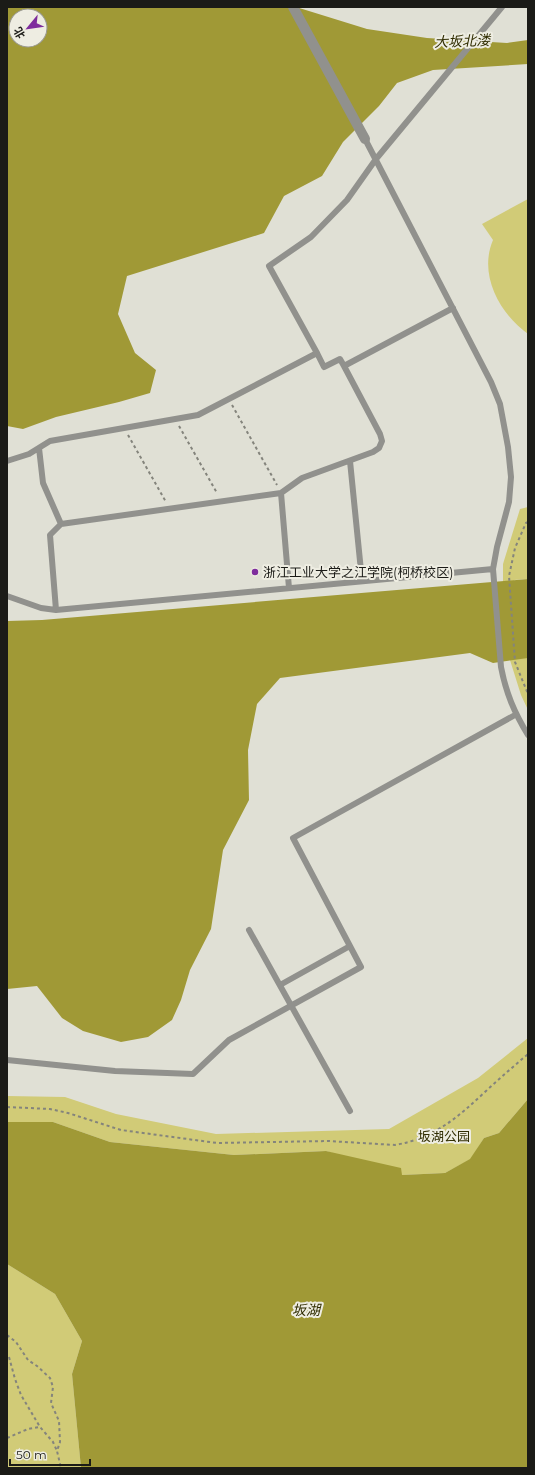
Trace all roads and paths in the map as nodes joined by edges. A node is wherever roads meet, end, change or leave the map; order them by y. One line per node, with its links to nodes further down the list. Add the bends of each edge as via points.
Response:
1 (293, 7): 3 (street)
2 (502, 7): 4 (lane)
3 (365, 139): 4 (lane)
4 (376, 159): 5 (lane); 6 (lane, via 348,200 311,237 269,266)
5 (453, 308): 7 (lane); 19 (lane, via 500,404 508,447 510,502)
6 (317, 353): 7 (lane, via 324,367 340,359); 8 (lane)
7 (344, 366): 12 (lane, via 382,442 379,448 372,452)
8 (228, 399): 9 (lane, via 198,415); 14 (path)
9 (175, 419): 10 (lane); 15 (path)
10 (124, 428): 11 (lane, via 50,441); 16 (path)
11 (39, 448): 13 (lane); 18 (lane, via 43,483)
12 (350, 460): 14 (lane, via 302,478); 20 (lane)
13 (7, 461)
14 (281, 493): 15 (lane); 21 (lane)
15 (221, 502): 16 (lane)
16 (170, 508): 18 (lane)
17 (528, 522): 24 (path, via 515,548 509,576 515,662)
18 (61, 524): 23 (lane, via 50,535)
19 (493, 569): 20 (lane); 25 (lane, via 501,667)
20 (362, 581): 21 (lane)
21 (289, 588): 23 (lane)
22 (7, 596): 23 (lane, via 41,608)
23 (56, 610)
24 (528, 694)
25 (515, 715): 26 (lane); 28 (lane, via 293,838)
26 (528, 735)
27 (249, 930): 29 (lane)
28 (350, 946): 29 (lane); 30 (lane, via 361,967)
29 (280, 985): 30 (lane)
30 (291, 1006): 32 (lane, via 229,1040 193,1074 115,1071); 34 (lane)
31 (528, 1054): 33 (path, via 460,1115 428,1135 396,1145 328,1141 218,1143 121,1130 68,1112)
32 (7, 1060)
33 (7, 1107)
34 (350, 1111)
35 (7, 1335): 39 (path, via 16,1342 28,1360 50,1378 53,1386 51,1403 58,1421 60,1442)
36 (9, 1357): 37 (path, via 21,1395)
37 (40, 1427): 38 (path); 39 (path)
38 (7, 1438)
39 (57, 1451): 40 (path)
40 (61, 1468)

